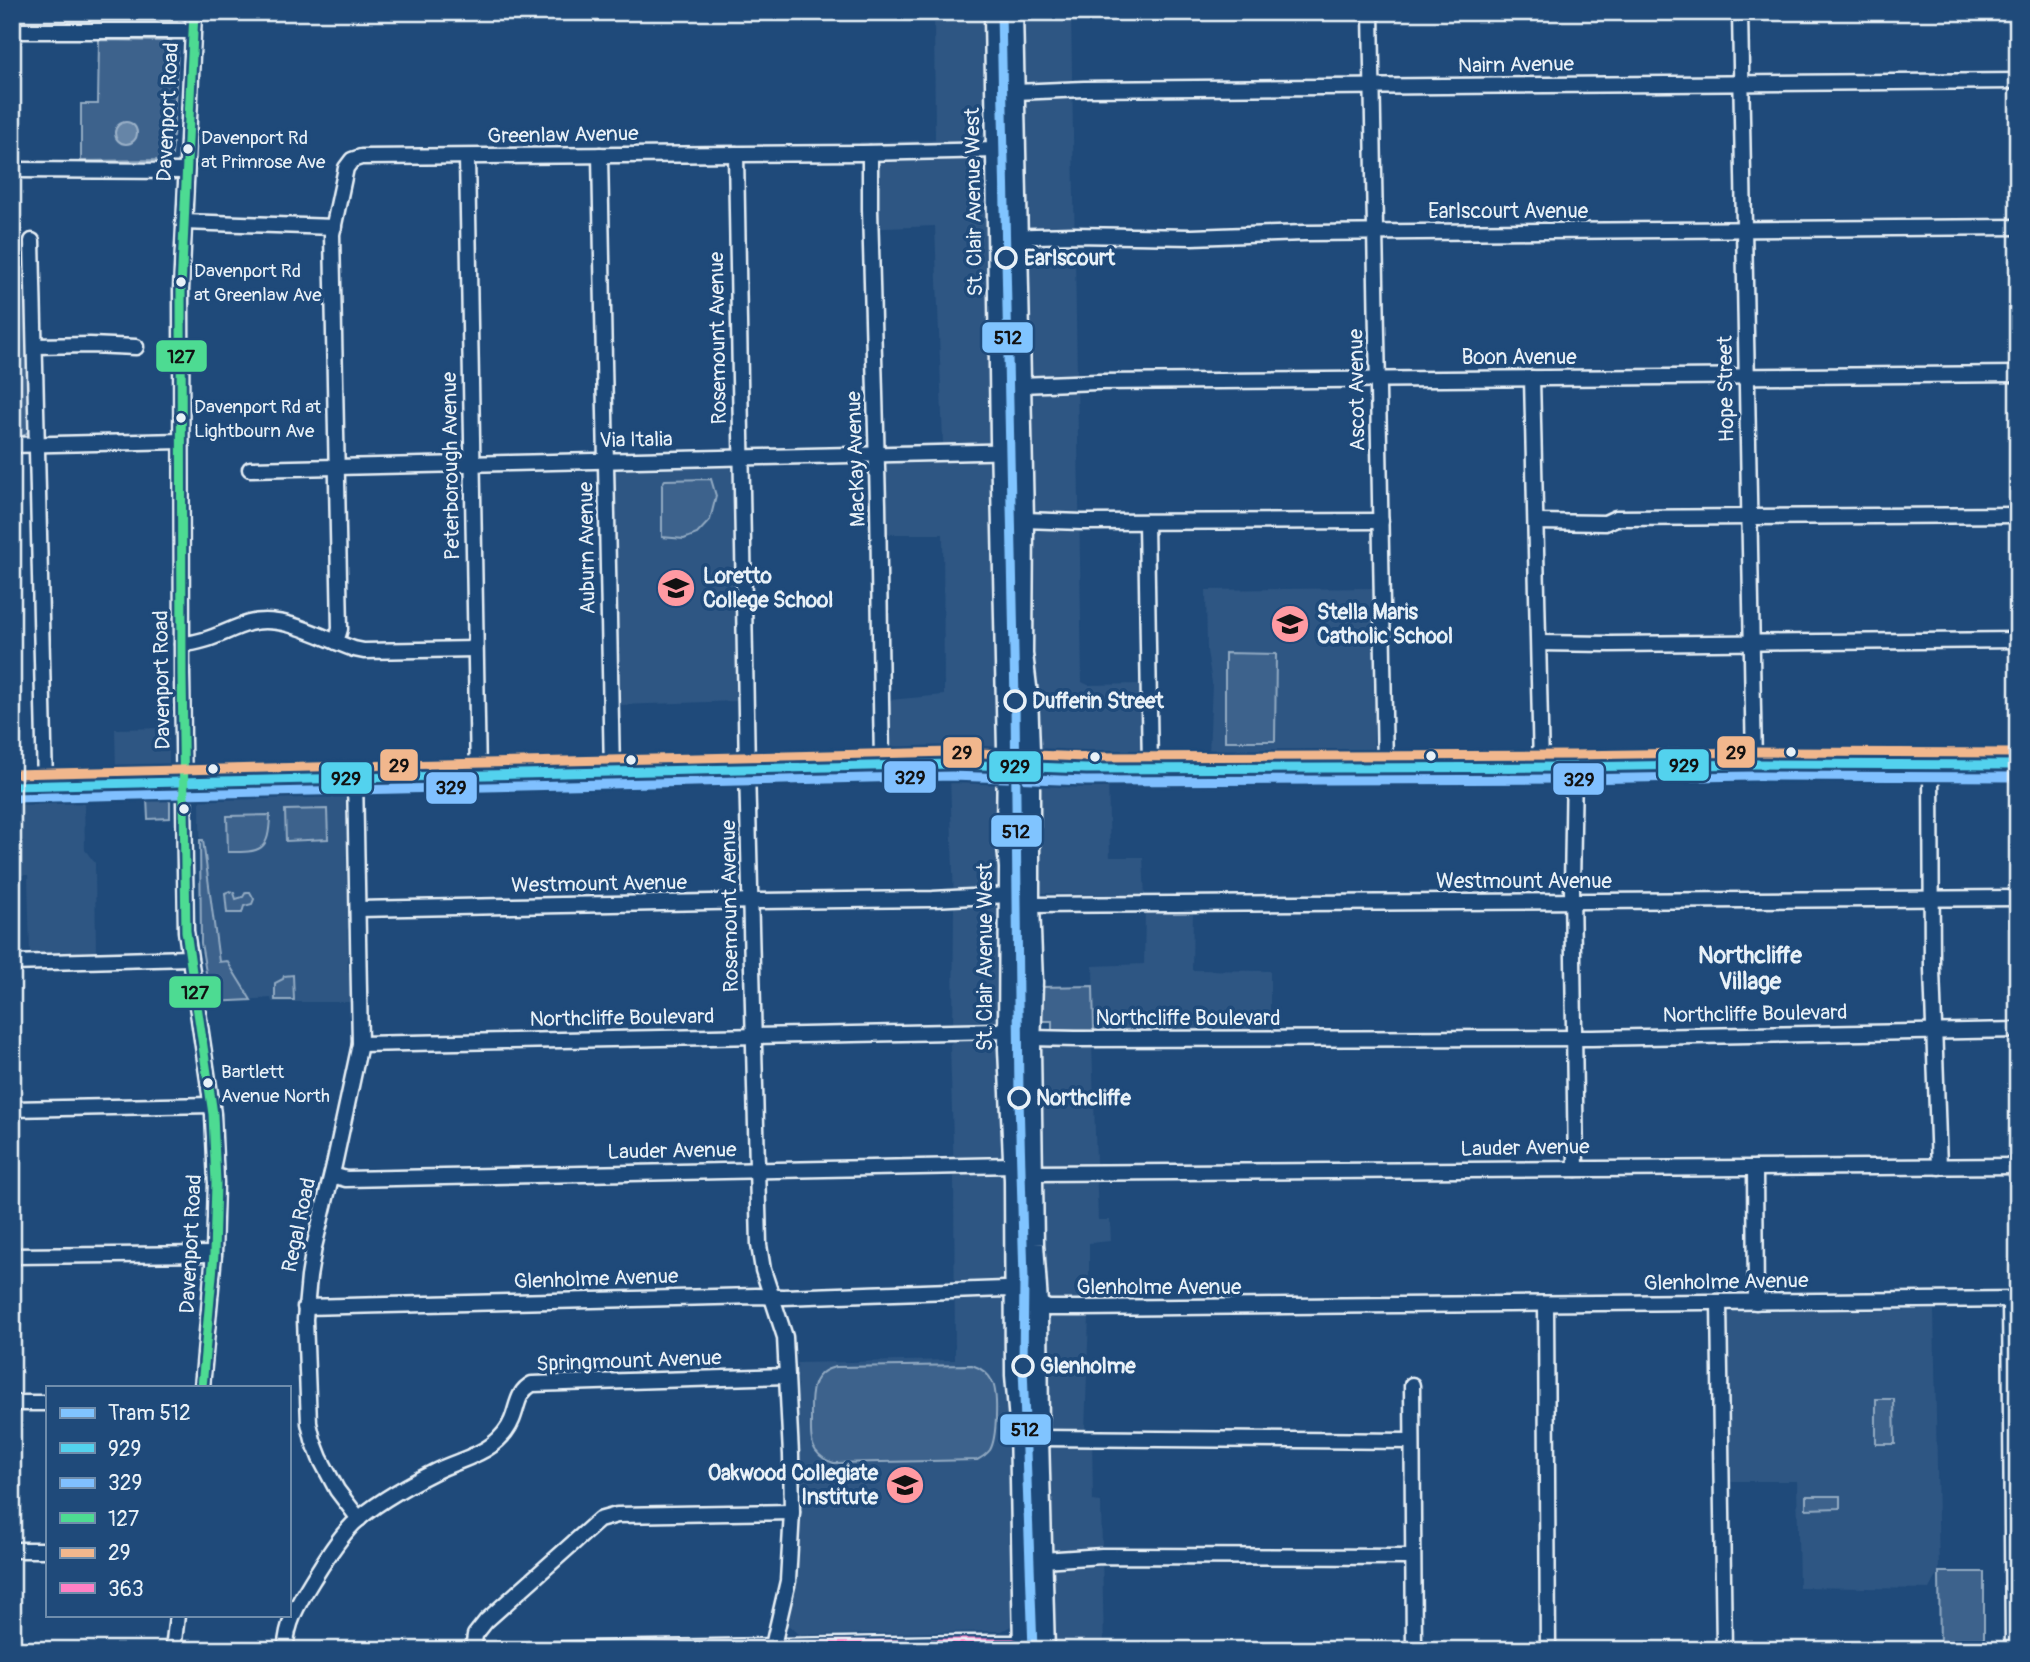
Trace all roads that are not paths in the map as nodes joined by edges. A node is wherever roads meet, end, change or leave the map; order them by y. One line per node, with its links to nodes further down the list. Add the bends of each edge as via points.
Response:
1 (194, 12): 7 (street, Davenport Road)
2 (994, 12): 12 (main road, St. Clair Avenue West)
3 (1013, 12): 11 (main road, St. Clair Avenue West)
4 (1371, 12): 10 (street, Ascot Avenue)
5 (1740, 12): 9 (street, Hope Street)
6 (12, 31): 7 (street)
7 (193, 31): 18 (street, Davenport Road)
8 (2018, 80): 9 (street, Nairn Avenue)
9 (1741, 84): 10 (street, Nairn Avenue); 22 (street, Hope Street)
10 (1373, 87): 11 (street, Nairn Avenue); 23 (street, Ascot Avenue)
11 (1016, 92): 25 (main road, St. Clair Avenue West)
12 (997, 150): 13 (street, Greenlaw Avenue); 24 (main road, St. Clair Avenue West)
13 (870, 153): 14 (street, Greenlaw Avenue); 39 (street, MacKay Avenue)
14 (736, 154): 15 (street, Greenlaw Avenue); 40 (street, Rosemount Avenue)
15 (600, 155): 16 (street, Greenlaw Avenue); 41 (street, Auburn Avenue)
16 (467, 157): 20 (street, Greenlaw Avenue, via 352,160 346,168); 42 (street, Peterborough Avenue)
17 (12, 170): 18 (street)
18 (186, 171): 19 (street, Davenport Road)
19 (183, 222): 20 (street); 34 (street, Davenport Road)
20 (334, 227): 43 (street)
21 (2018, 227): 22 (street, Earlscourt Avenue)
22 (1743, 229): 23 (street, Earlscourt Avenue); 30 (street, Hope Street)
23 (1375, 233): 25 (street, Earlscourt Avenue); 32 (street, Ascot Avenue)
24 (998, 237): 25 (street, Earlscourt Avenue); 38 (main road, St. Clair Avenue West)
25 (1019, 237): 33 (main road, St. Clair Avenue West)
26 (32, 241): 27 (street)
27 (35, 346): 28 (street); 35 (street)
28 (136, 347)
29 (2018, 374): 30 (street, Boon Avenue)
30 (1747, 376): 31 (street, Boon Avenue); 46 (street, Hope Street)
31 (1532, 378): 32 (street, Boon Avenue); 50 (street)
32 (1378, 379): 33 (street, Boon Avenue); 48 (street, Ascot Avenue)
33 (1020, 385): 37 (main road, St. Clair Avenue West)
34 (181, 442): 35 (street); 55 (street, Davenport Road)
35 (38, 444): 36 (street); 72 (street)
36 (12, 445)
37 (1023, 451): 38 (street, Via Italia); 47 (main road, St. Clair Avenue West)
38 (1000, 452): 39 (street, Via Italia); 60 (main road, St. Clair Avenue West)
39 (876, 455): 40 (street, Via Italia); 58 (street, MacKay Avenue)
40 (740, 458): 41 (street, Via Italia); 66 (street, Rosemount Avenue)
41 (607, 462): 42 (street, Via Italia); 68 (street, Auburn Avenue)
42 (472, 464): 43 (street, Via Italia); 56 (street, Peterborough Avenue)
43 (337, 467): 44 (street, Via Italia); 52 (street, via 340,629)
44 (250, 469)
45 (2018, 515): 46 (street)
46 (1750, 517): 50 (street); 53 (street, Hope Street)
47 (1024, 520): 49 (street); 65 (main road, St. Clair Avenue West, via 1023,654)
48 (1381, 521): 49 (street); 62 (street, Ascot Avenue)
49 (1146, 522): 67 (street)
50 (1536, 522): 54 (street)
51 (2018, 640): 53 (street)
52 (336, 642): 55 (street, via 290,625 262,622); 56 (street, via 364,651)
53 (1751, 642): 54 (street); 57 (street, Hope Street)
54 (1539, 643): 63 (street)
55 (182, 644): 71 (street, Davenport Road)
56 (475, 649): 69 (street, Peterborough Avenue)
57 (1754, 764): 61 (main road); 64 (main road)
58 (882, 765): 60 (main road); 66 (main road)
59 (2018, 765): 61 (main road)
60 (1006, 766): 65 (main road); 74 (main road, St. Clair Avenue West)
61 (1931, 766): 75 (street)
62 (1385, 767): 63 (main road); 67 (main road)
63 (1541, 767): 64 (main road)
64 (1574, 767): 78 (street)
65 (1029, 768): 67 (main road); 79 (main road, St. Clair Avenue West)
66 (747, 769): 68 (main road); 77 (street, Rosemount Avenue)
67 (1150, 769)
68 (612, 773): 69 (main road)
69 (478, 775): 70 (main road)
70 (355, 777): 71 (main road); 80 (street, Regal Road)
71 (184, 782): 72 (main road); 81 (street, Davenport Road)
72 (45, 785): 73 (main road)
73 (12, 786)
74 (1009, 895): 77 (street, Westmount Avenue); 84 (main road, St. Clair Avenue West)
75 (1933, 898): 76 (street, Westmount Avenue); 78 (street, Westmount Avenue); 85 (street)
76 (2018, 898)
77 (751, 902): 80 (street, Westmount Avenue); 86 (street, Rosemount Avenue)
78 (1573, 902): 79 (street, Westmount Avenue); 87 (street)
79 (1030, 905): 88 (main road, St. Clair Avenue West)
80 (358, 909): 89 (street, Regal Road)
81 (189, 958): 82 (street); 90 (street, Davenport Road)
82 (12, 963)
83 (2018, 1030): 85 (street, Northcliffe Boulevard)
84 (1009, 1032): 86 (street, Northcliffe Boulevard); 88 (street, Northcliffe Boulevard); 92 (main road, St. Clair Avenue West)
85 (1934, 1032): 87 (street, Northcliffe Boulevard); 94 (street)
86 (754, 1037): 89 (street, Northcliffe Boulevard); 97 (street, Rosemount Avenue)
87 (1574, 1037): 88 (street, Northcliffe Boulevard); 96 (street)
88 (1032, 1038): 98 (main road, St. Clair Avenue West)
89 (360, 1044): 99 (street, Regal Road)
90 (212, 1105): 91 (street); 100 (street, Davenport Road)
91 (12, 1108)
92 (1013, 1165): 97 (street, Lauder Avenue); 102 (main road, St. Clair Avenue West)
93 (2018, 1166): 94 (street, Lauder Avenue)
94 (1939, 1167): 95 (street, Lauder Avenue)
95 (1755, 1168): 96 (street, Lauder Avenue); 105 (street)
96 (1576, 1169): 98 (street, Lauder Avenue)
97 (757, 1170): 99 (street, Lauder Avenue, via 346,1179); 103 (street, Rosemount Avenue, via 759,1245)
98 (1034, 1173): 106 (main road, St. Clair Avenue West)
99 (332, 1175): 109 (street, Regal Road)
100 (214, 1254): 101 (street); 112 (street, Davenport Road)
101 (12, 1256)
102 (1015, 1291): 103 (street, Glenholme Avenue); 106 (street, Glenholme Avenue); 127 (main road, St. Clair Avenue West)
103 (771, 1296): 109 (street, Glenholme Avenue); 110 (street, Rosemount Avenue, via 785,1337)
104 (2014, 1299): 105 (street, Glenholme Avenue); 136 (street)
105 (1756, 1302): 107 (street, Glenholme Avenue)
106 (1038, 1303): 108 (street, Glenholme Avenue, via 1048,1308); 115 (main road, St. Clair Avenue West)
107 (1719, 1303): 108 (street, Glenholme Avenue); 135 (street)
108 (1546, 1305): 134 (street)
109 (305, 1307): 118 (street, Regal Road, via 313,1440 337,1490)
110 (787, 1376): 117 (street, Rosemount Avenue); 118 (street, Springmount Avenue, via 532,1384 524,1388 513,1418 492,1446 421,1479)
111 (1412, 1385): 116 (street)
112 (202, 1386)
113 (46, 1403): 114 (street)
114 (12, 1404)
115 (1039, 1438): 116 (street); 122 (main road, St. Clair Avenue West)
116 (1411, 1441): 121 (street)
117 (792, 1512): 125 (street, Rosemount Avenue, via 788,1581); 130 (street, via 617,1515 599,1520 486,1621 475,1635)
118 (359, 1519): 129 (street, via 306,1591 289,1626)
119 (12, 1550): 120 (street)
120 (46, 1550)
121 (1412, 1557): 122 (street, via 1102,1556); 133 (street)
122 (1043, 1560): 132 (main road, St. Clair Avenue West)
123 (177, 1616): 128 (street)
124 (889, 1647): 125 (street); 127 (street, via 1013,1643)
125 (773, 1648): 126 (street)
126 (598, 1649): 131 (street)
127 (1025, 1649)
128 (173, 1650)
129 (286, 1650)
130 (473, 1650)
131 (529, 1650)
132 (1045, 1650)
133 (1414, 1650)
134 (1548, 1650)
135 (1724, 1650)
136 (2013, 1650)

